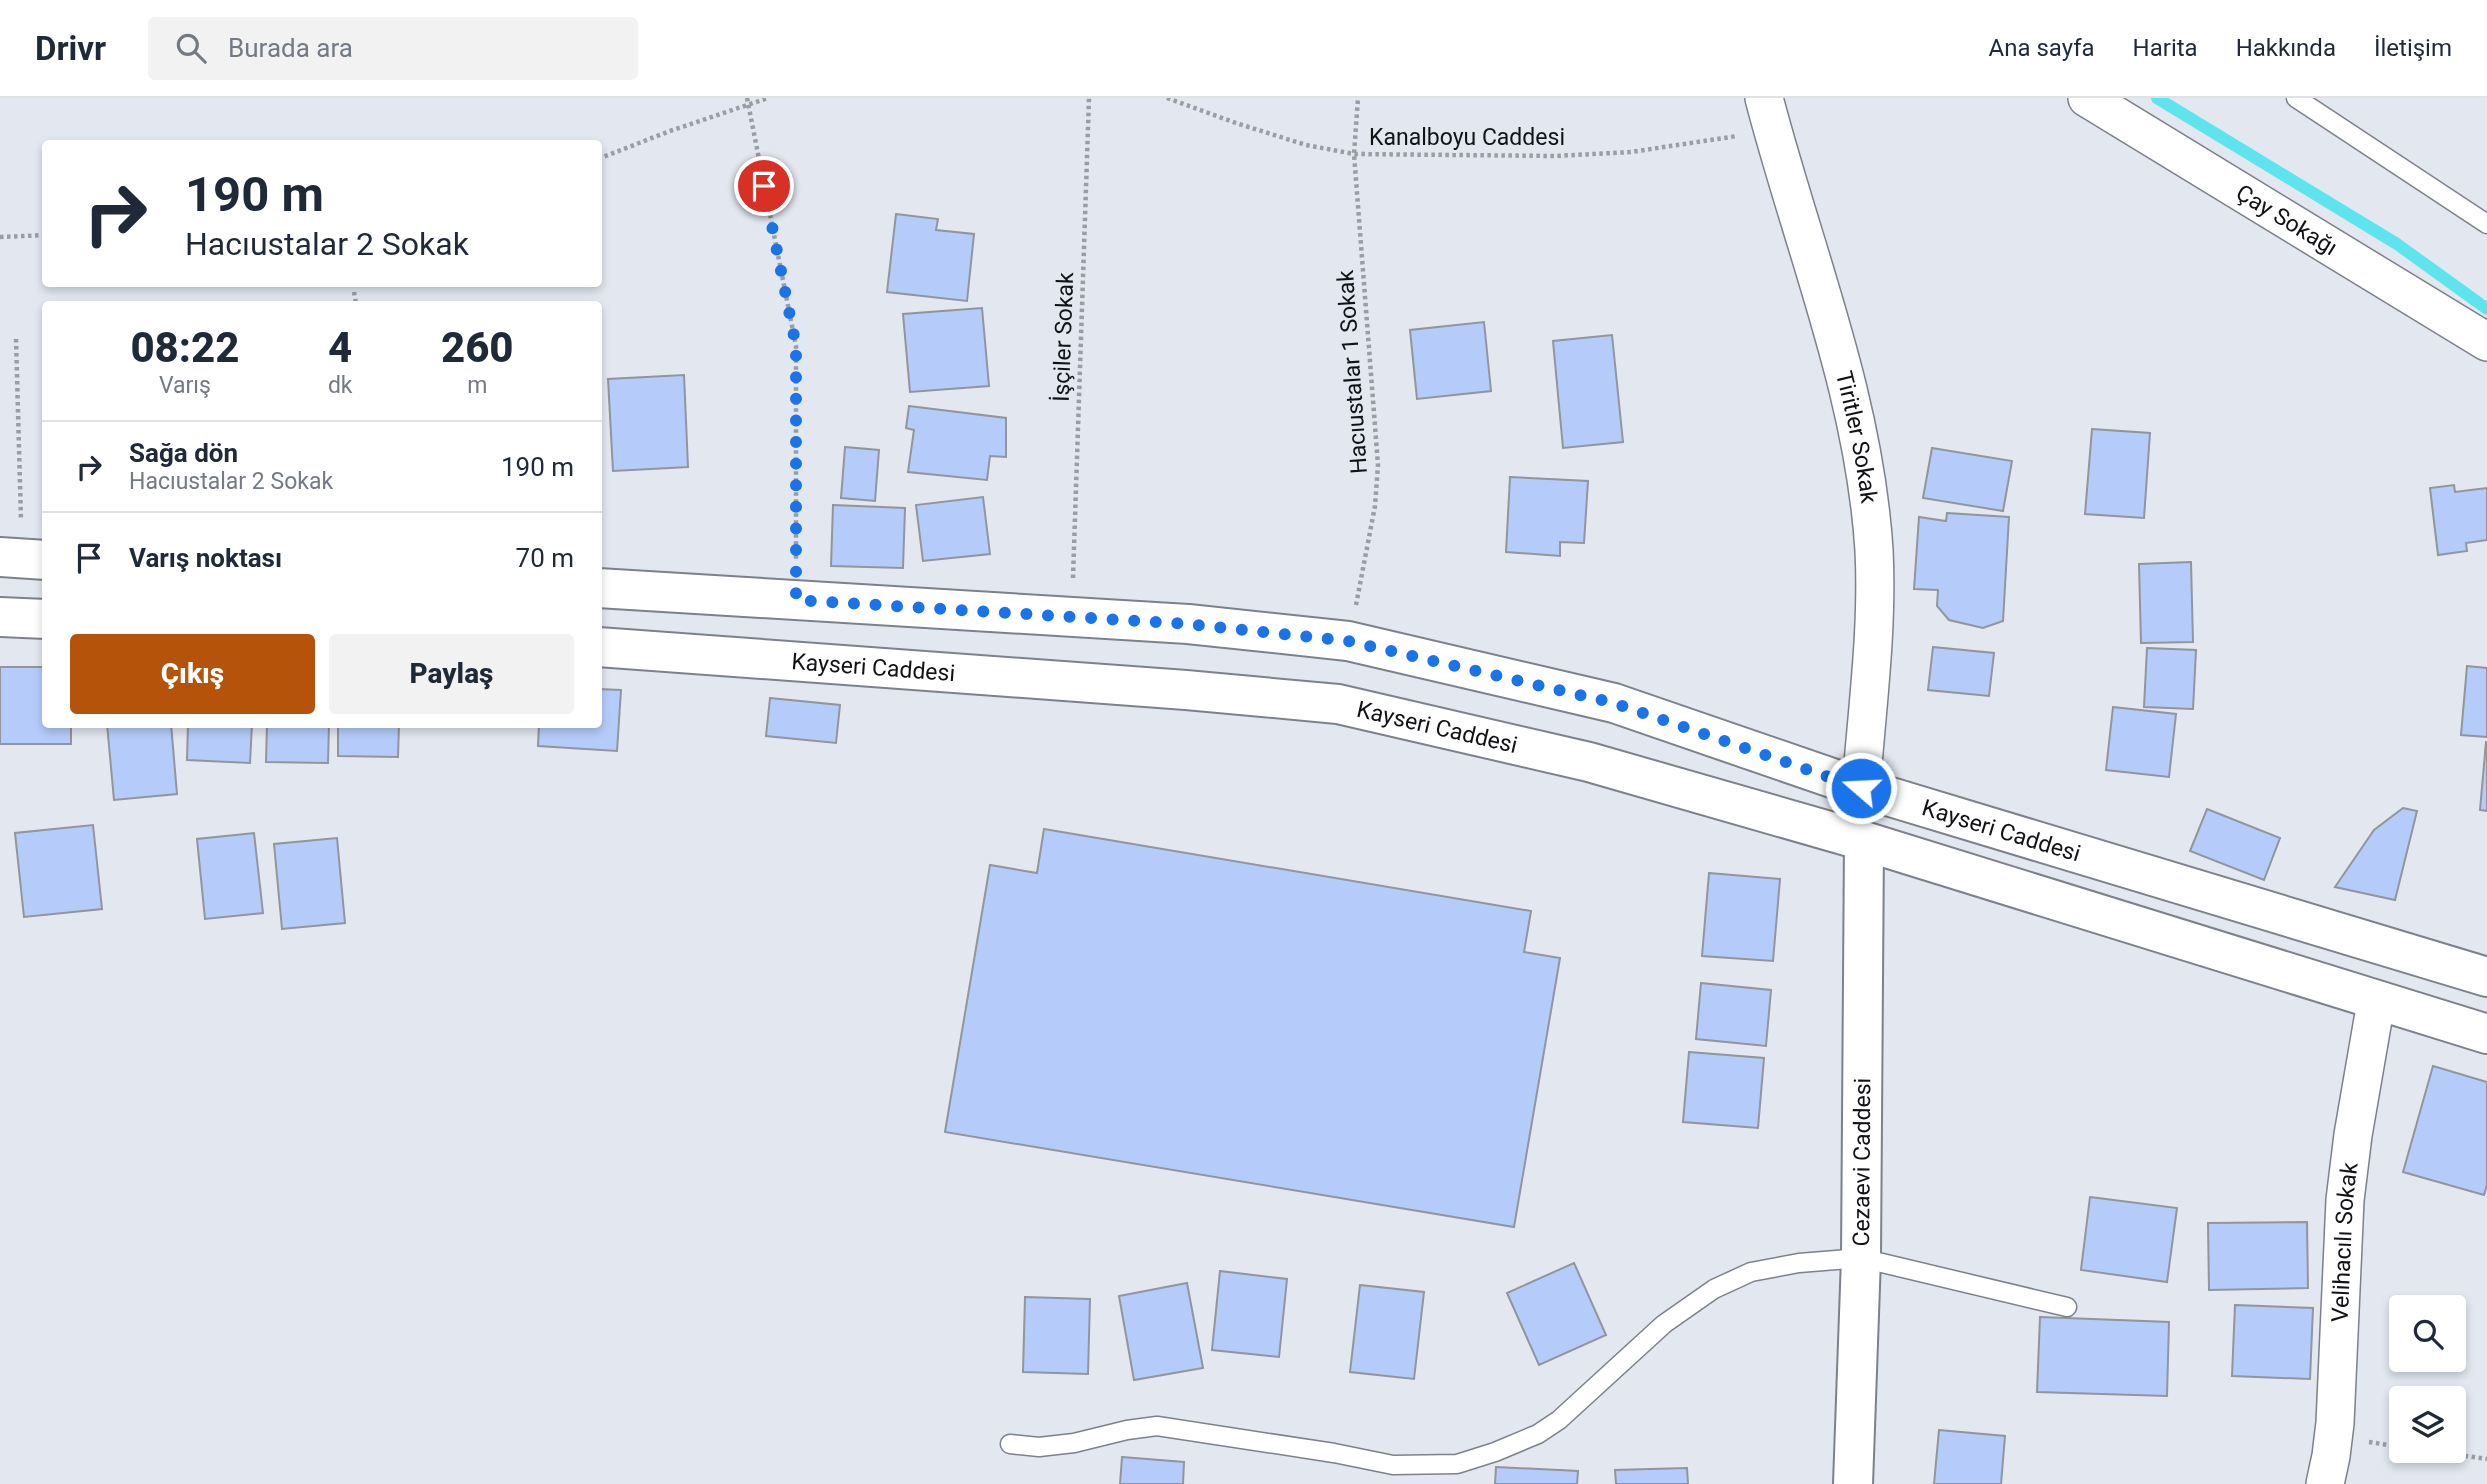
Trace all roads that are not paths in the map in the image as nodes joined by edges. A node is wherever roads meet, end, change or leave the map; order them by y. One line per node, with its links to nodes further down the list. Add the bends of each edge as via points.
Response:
1 (2087, 98): 5 (street, Çay Sokağı)
2 (2296, 98): 4 (lane)
3 (1768, 114): 10 (street, Tiritler Sokak, via 1838,346 1867,487 1875,603)
4 (2487, 224)
5 (2487, 342)
6 (602, 588): 10 (main road, Kayseri Caddesi, via 1188,624 1348,641 1614,703)
7 (0, 617): 8 (main road)
8 (42, 619)
9 (602, 647): 11 (main road, Kayseri Caddesi, via 1338,704 1589,762)
10 (1861, 788): 12 (main road, Kayseri Caddesi)
11 (1864, 841): 13 (main road, Kayseri Caddesi); 15 (main road, Cezaevi Caddesi)
12 (2487, 977)
13 (2376, 1002): 14 (main road, Kayseri Caddesi); 19 (street, Velihacılı Sokak, via 2345,1200 2335,1423)
14 (2487, 1034)
15 (1861, 1258): 16 (lane); 17 (lane, via 1751,1272 1714,1289 1664,1324 1549,1427 1457,1464 1393,1465 1157,1426 1050,1446); 18 (main road, Cezaevi Caddesi)
16 (2067, 1307)
17 (1010, 1444)
18 (1853, 1484)
19 (2325, 1484)

